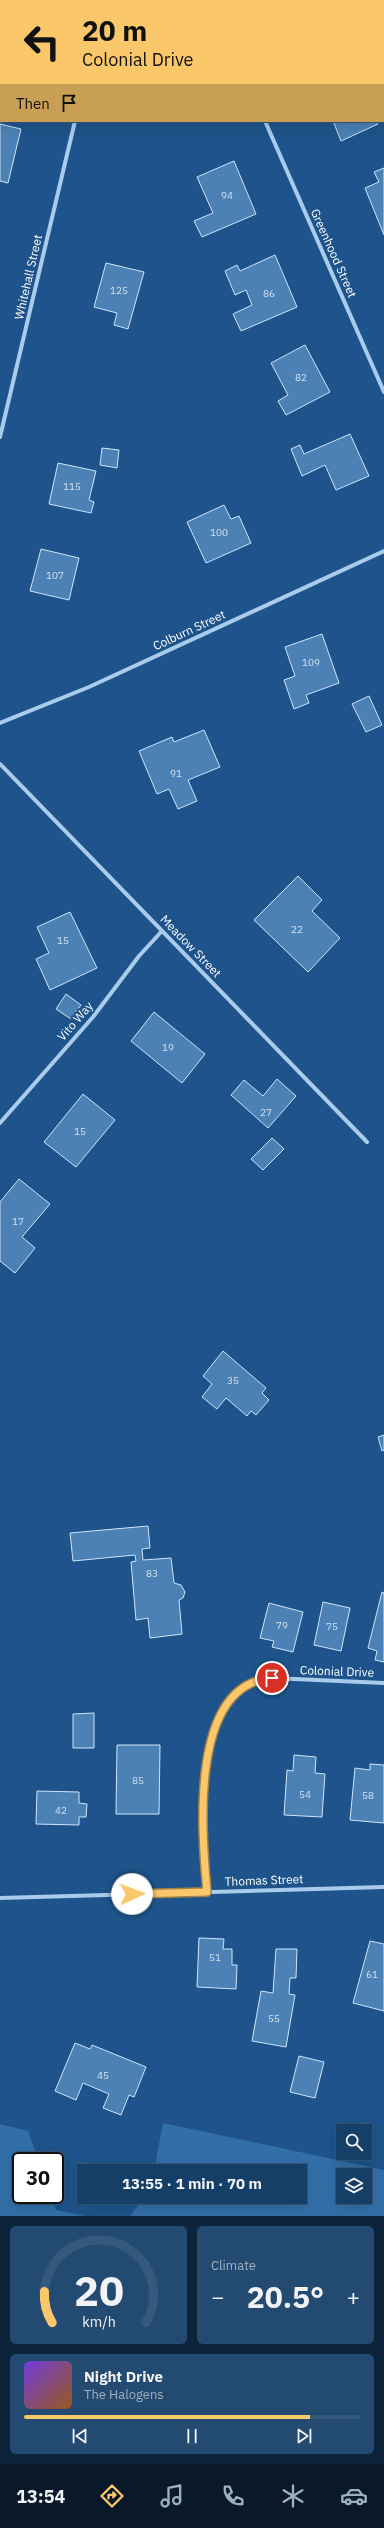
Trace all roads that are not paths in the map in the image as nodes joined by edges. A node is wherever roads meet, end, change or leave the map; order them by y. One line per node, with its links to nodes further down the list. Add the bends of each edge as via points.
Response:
1 (75, 122): 4 (street, Whitehall Street)
2 (265, 122): 3 (street, Greenhood Street)
3 (384, 392)
4 (0, 437)
5 (384, 551): 6 (street, Colburn Street, via 89,687)
6 (0, 723)
7 (0, 764): 8 (street, Meadow Street)
8 (162, 931): 9 (street, Vito Way); 10 (street, Meadow Street)
9 (0, 1123)
10 (368, 1142)
11 (384, 1682): 13 (street, Colonial Drive, via 272,1678 259,1679 238,1691 220,1717 206,1771 202,1812)
12 (384, 1887): 13 (street, Thomas Street)
13 (207, 1892): 14 (street, Thomas Street)
14 (0, 1898)

